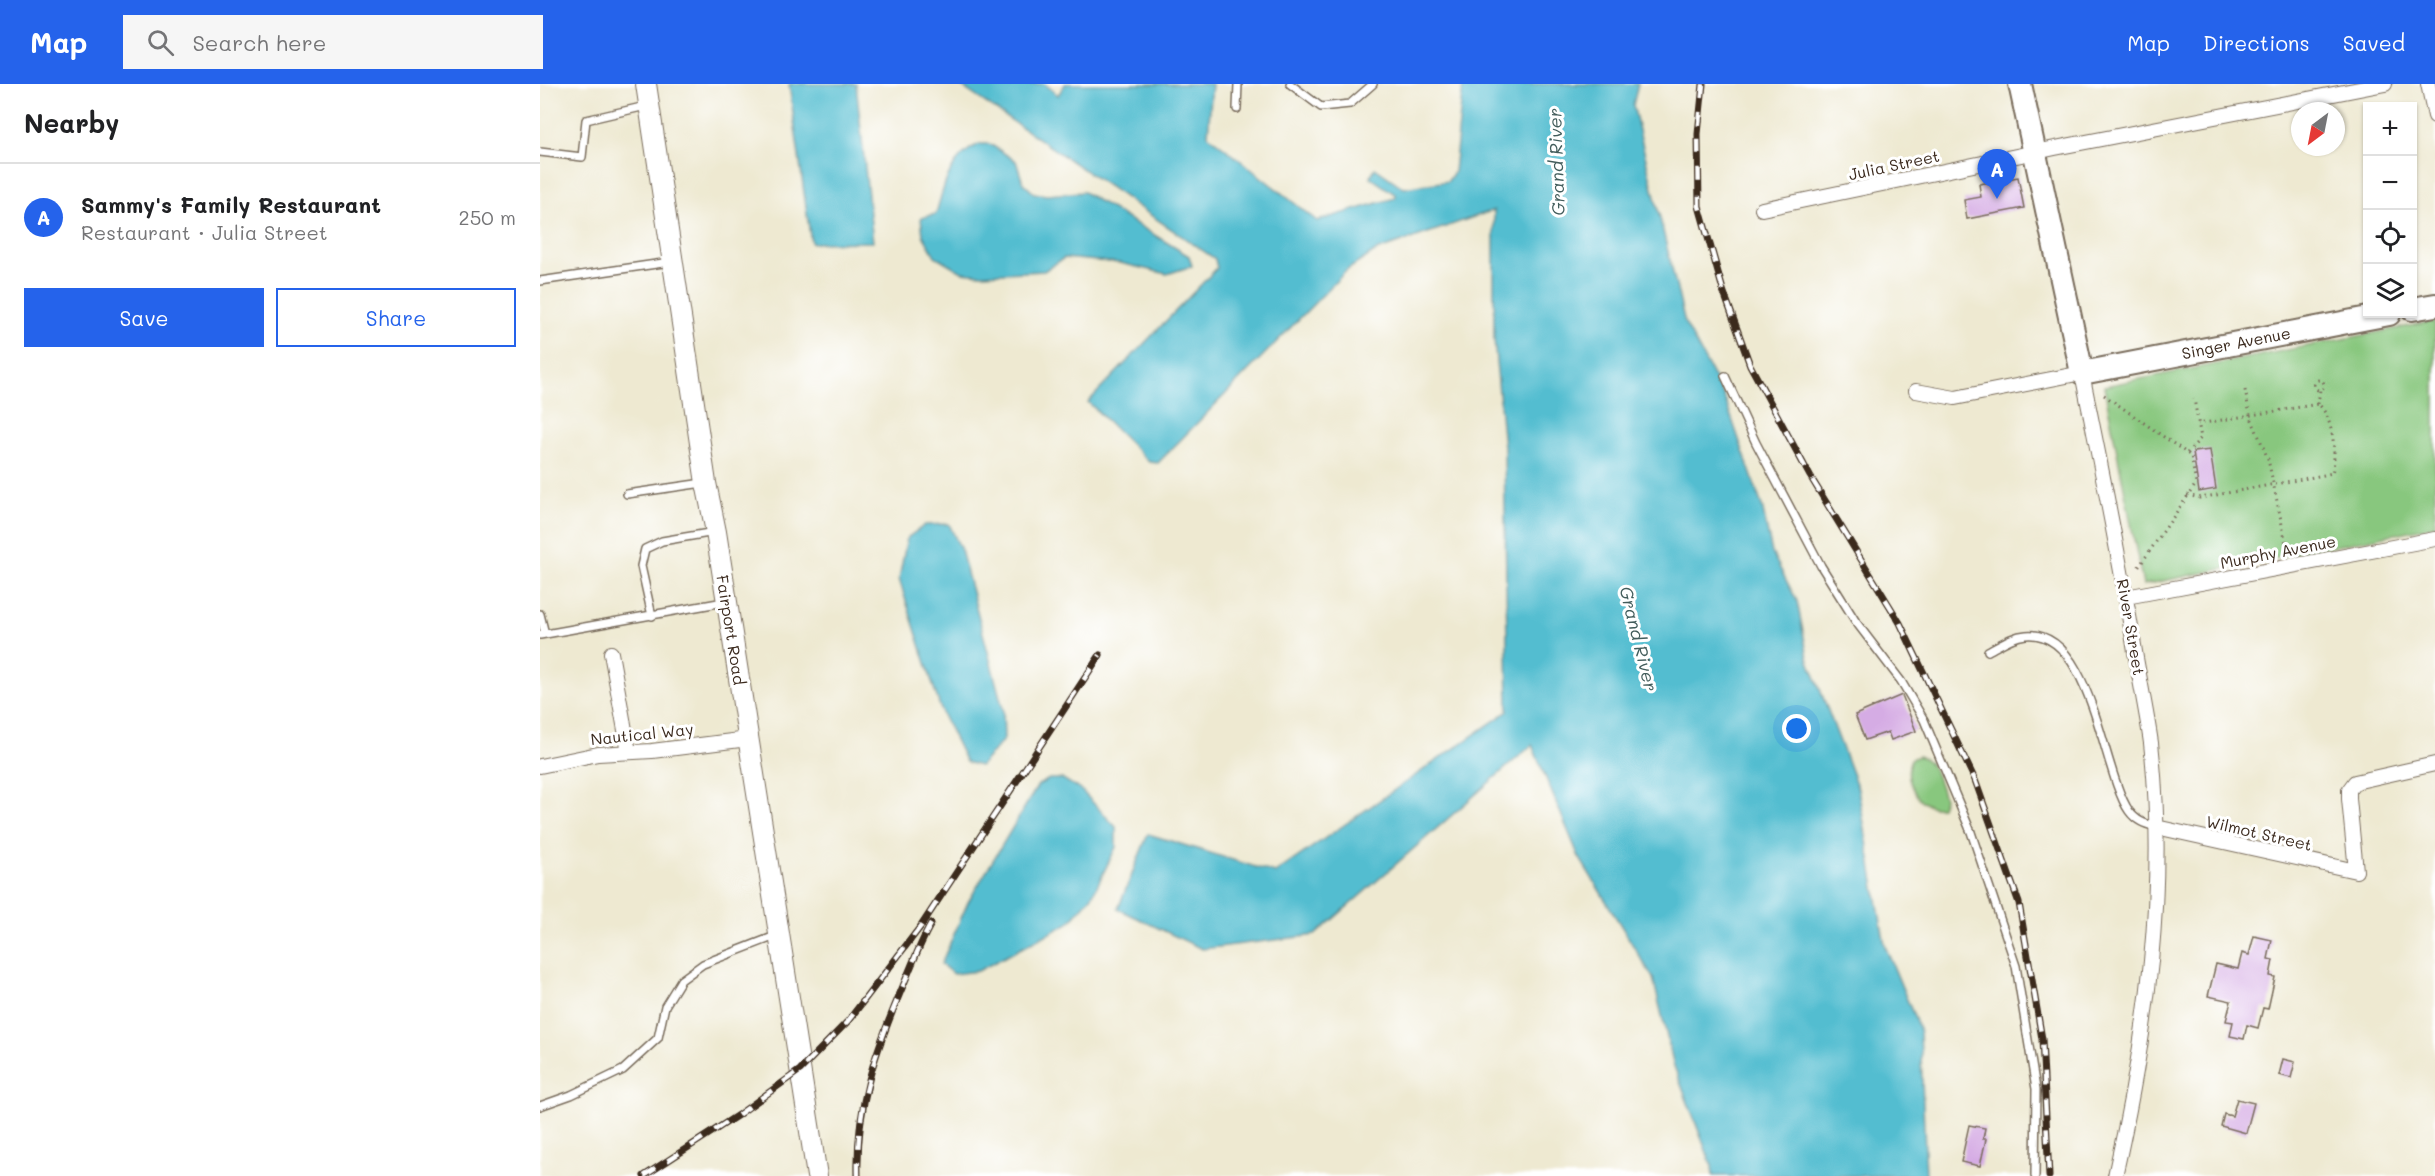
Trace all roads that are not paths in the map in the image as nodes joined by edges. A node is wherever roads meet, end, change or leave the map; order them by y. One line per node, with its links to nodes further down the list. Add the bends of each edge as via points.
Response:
1 (646, 84): 8 (street, Fairport Road)
2 (1239, 84): 9 (lane)
3 (1290, 84): 4 (lane, via 1321,107 1350,104)
4 (1373, 84)
5 (2020, 84): 12 (main road, River Street)
6 (2385, 84): 12 (street, Julia Street)
7 (2428, 84): 10 (street)
8 (649, 105): 11 (lane, via 586,120 582,157); 14 (street, Fairport Road)
9 (1237, 109)
10 (2435, 116)
11 (540, 152)
12 (2034, 153): 13 (street, Julia Street); 19 (main road, River Street)
13 (1762, 209)
14 (672, 262): 15 (lane); 22 (street, Fairport Road)
15 (540, 281)
16 (2435, 305): 17 (main road)
17 (2417, 308)
18 (2368, 318): 19 (main road, Singer Avenue)
19 (2082, 372): 21 (street, via 1955,398); 26 (street, River Street)
20 (1725, 376): 41 (lane, via 1821,566 1924,720 1971,832 2016,966 2036,1089)
21 (1916, 391)
22 (706, 483): 23 (lane); 24 (street, Fairport Road)
23 (627, 494)
24 (716, 532): 27 (street, Fairport Road); 29 (lane, via 662,541 645,549 641,566)
25 (2435, 539): 26 (street, Murphy Avenue)
26 (2126, 597): 37 (street, River Street, via 2151,743)
27 (727, 602): 29 (lane); 33 (street, Fairport Road)
28 (540, 614): 30 (lane)
29 (652, 616): 30 (lane)
30 (542, 635)
31 (1988, 651): 37 (lane, via 2012,639 2034,635 2055,644 2066,655 2101,731 2123,800 2138,820)
32 (611, 653): 34 (street)
33 (748, 739): 34 (street, Nautical Way); 38 (street, Fairport Road)
34 (629, 752): 36 (street, Nautical Way)
35 (2435, 764): 37 (street, Wilmot Street, via 2355,782 2349,790 2356,871)
36 (540, 766)
37 (2156, 827): 42 (street, River Street, via 2154,923 2146,1018)
38 (778, 934): 39 (lane, via 704,964 681,980 664,1006 658,1038 622,1070); 40 (street, Fairport Road)
39 (540, 1106)
40 (817, 1176)
41 (2035, 1176)
42 (2115, 1176)

